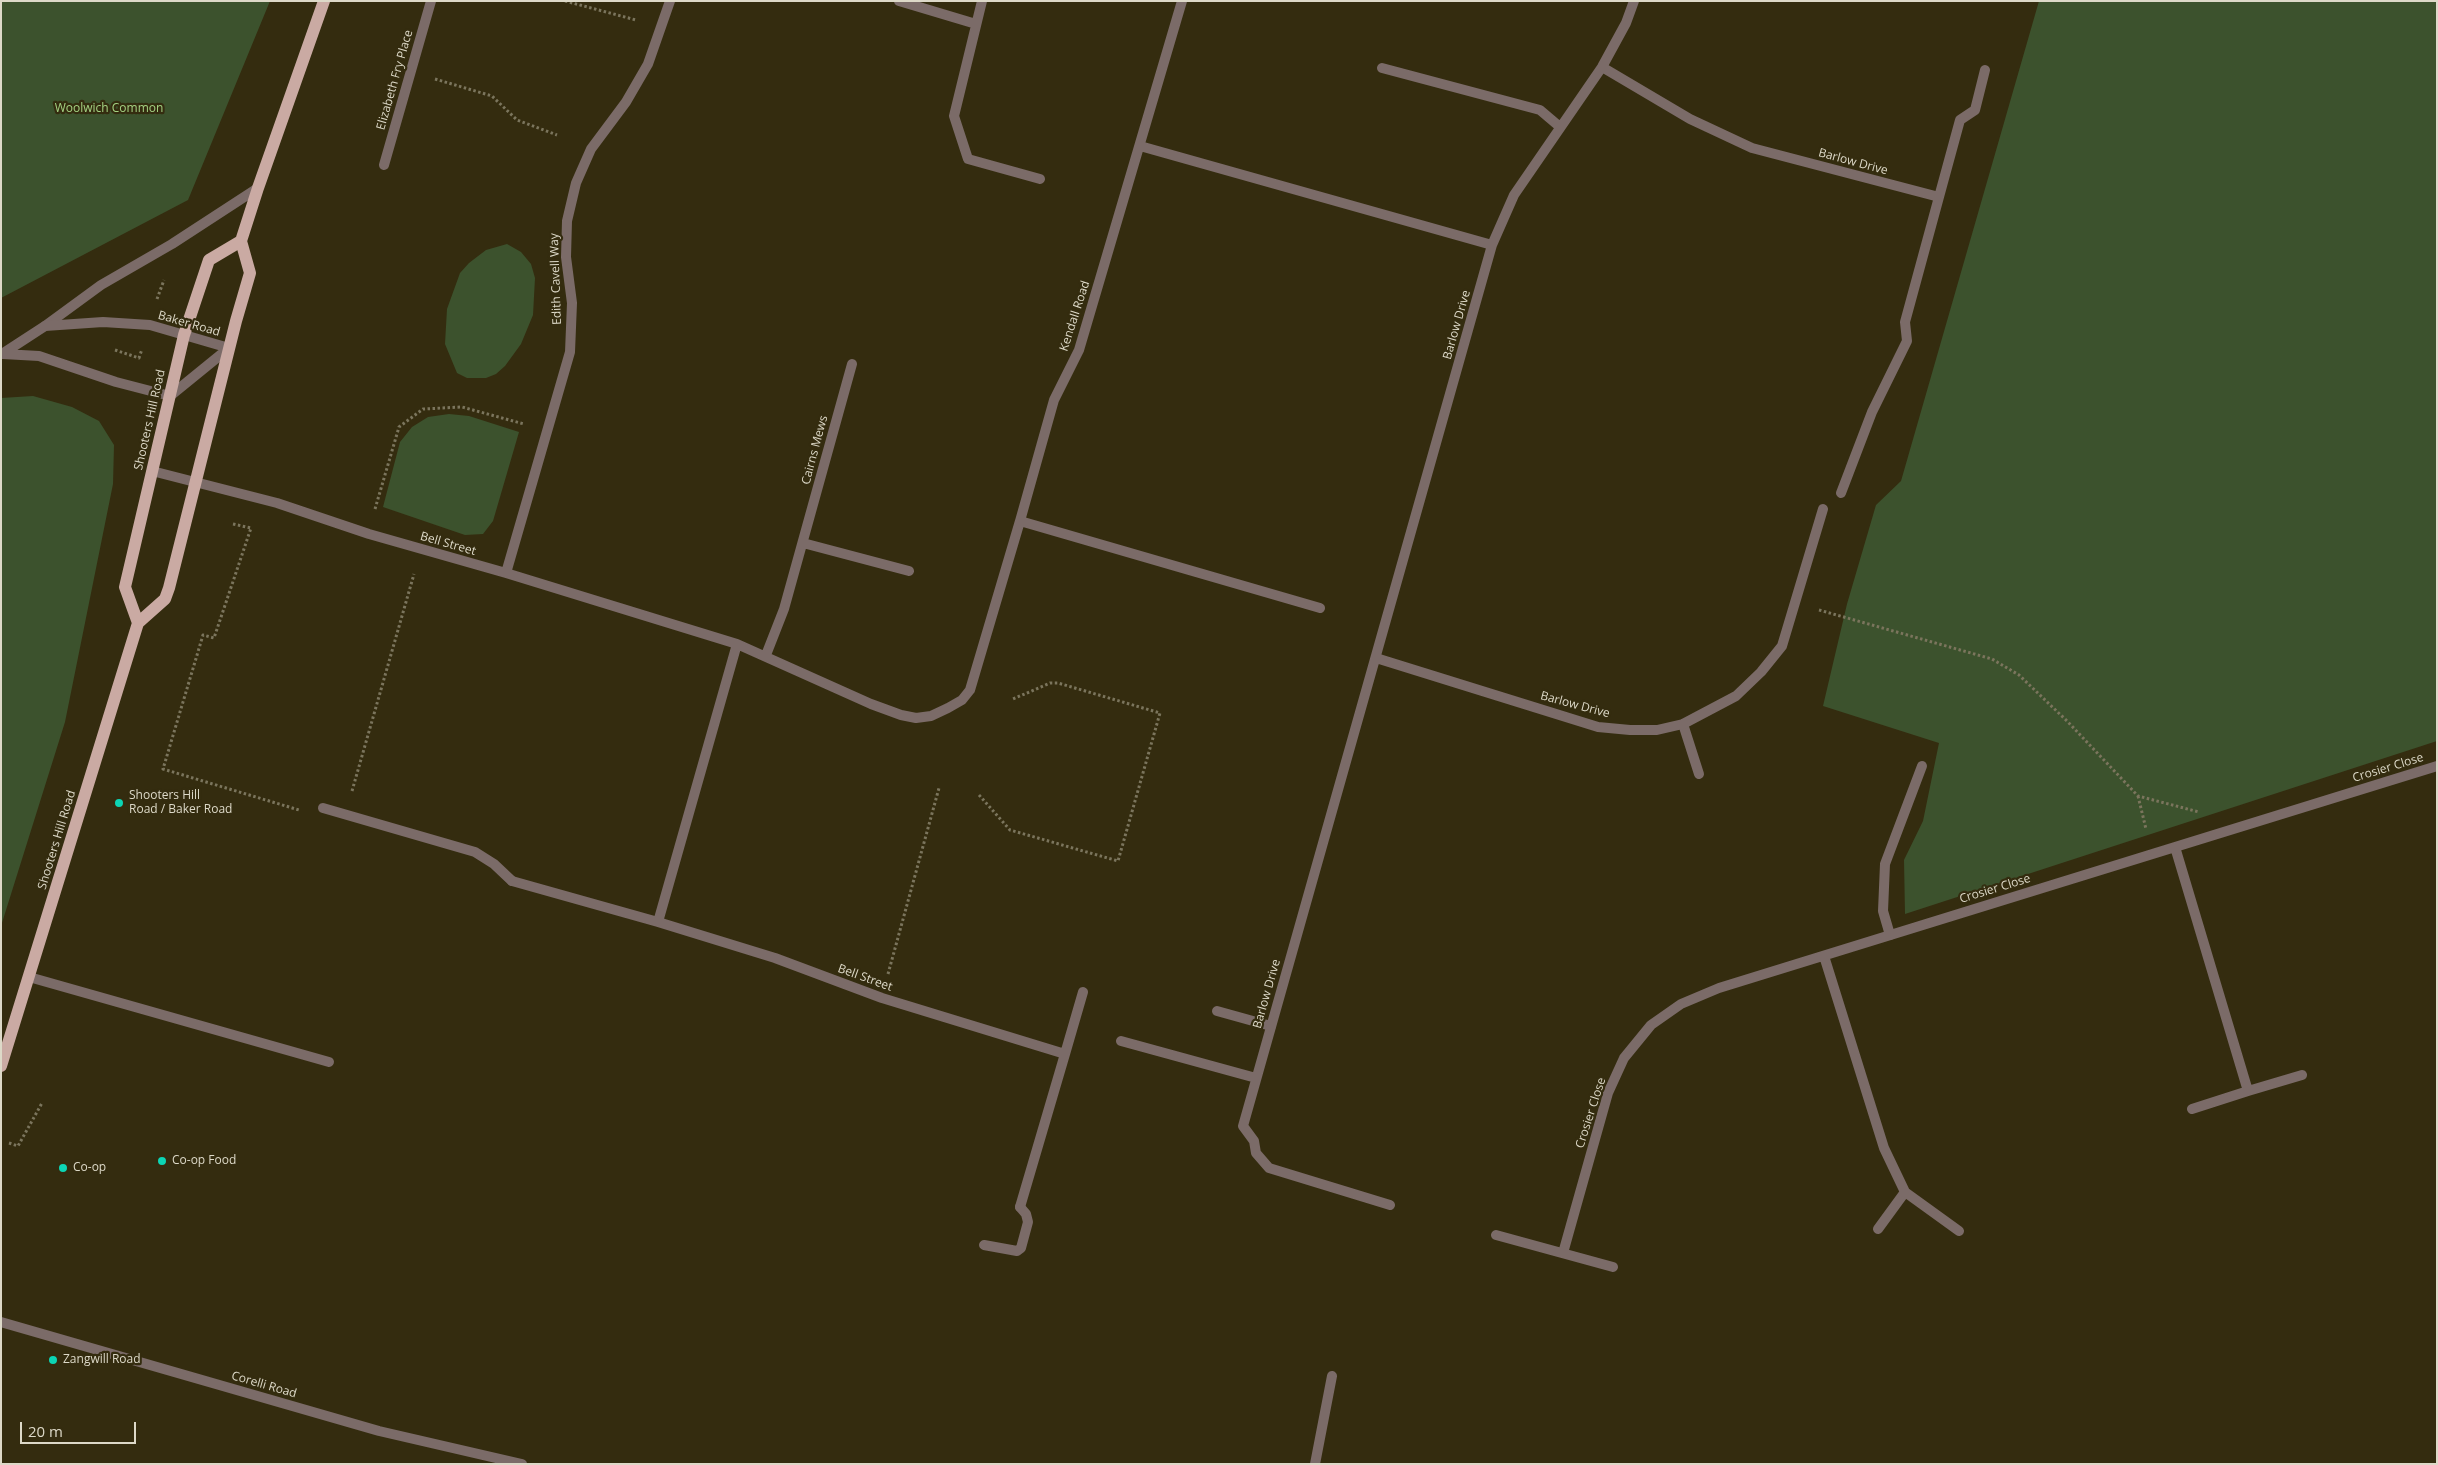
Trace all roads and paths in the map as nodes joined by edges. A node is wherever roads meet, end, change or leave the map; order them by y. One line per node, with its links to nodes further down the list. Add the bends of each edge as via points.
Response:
1 (324, 1): 20 (main road)
2 (431, 1): 14 (street, Elizabeth Fry Place)
3 (564, 1): 10 (path)
4 (670, 1): 10 (street, Edith Cavell Way)
5 (899, 1): 9 (street)
6 (982, 1): 9 (street)
7 (1182, 1): 17 (street, Kendall Road)
8 (1634, 1): 11 (street, Barlow Drive, via 1626,24)
9 (976, 24): 19 (street, via 954,116 968,159)
10 (661, 27): 34 (street, Edith Cavell Way, via 648,64 626,102 591,149 576,182 567,221 566,257 572,303 570,352)
11 (1602, 67): 15 (street, Barlow Drive); 21 (street, Barlow Drive, via 1690,119 1752,148)
12 (1382, 68): 15 (street, via 1540,110)
13 (1984, 70): 21 (street, via 1975,110 1960,120)
14 (411, 72): 16 (path, via 492,96 517,120); 18 (street, Elizabeth Fry Place)
15 (1560, 127): 23 (street, Barlow Drive, via 1514,195)
16 (557, 135)
17 (1140, 146): 23 (street); 39 (street, Kendall Road, via 1079,350 1054,400)
18 (384, 165)
19 (1040, 179)
20 (258, 188): 22 (main road); 26 (street, Baker Road, via 101,285)
21 (1939, 197): 37 (street, via 1905,322 1907,341 1872,412)
22 (241, 241): 27 (main road, Shooters Hill Road, via 209,260); 28 (main road, via 250,273)
23 (1492, 245): 51 (street, Barlow Drive)
24 (165, 275): 25 (path)
25 (157, 299)
26 (45, 326): 27 (street, Baker Road, via 103,322 150,325); 31 (street, Baker Road)
27 (184, 335): 28 (street, Baker Road); 33 (main road, Shooters Hill Road)
28 (229, 348): 33 (street, Baker Road); 36 (main road)
29 (112, 349): 30 (path, via 139,358)
30 (142, 349)
31 (2, 354): 33 (street, Baker Road, via 39,356)
32 (852, 364): 42 (street, Cairns Mews)
33 (170, 396): 35 (main road, Shooters Hill Road)
34 (547, 431): 41 (path, via 462,407 423,409 399,427 383,474); 45 (street, Edith Cavell Way)
35 (152, 471): 36 (street, Bell Street); 48 (main road, Shooters Hill Road, via 125,587)
36 (197, 482): 41 (street, Bell Street, via 277,503); 48 (main road, via 165,599)
37 (1841, 493)
38 (1823, 509): 54 (street, Barlow Drive, via 1782,646 1736,696)
39 (1020, 521): 46 (street); 53 (street, Kendall Road, via 970,690 962,700)
40 (233, 524): 61 (path, via 251,528 214,638 203,635 163,770 317,815)
41 (369, 534): 43 (street, Bell Street)
42 (803, 543): 44 (street); 50 (street, Cairns Mews, via 784,609)
43 (422, 550): 45 (street, Bell Street); 62 (path)
44 (909, 571)
45 (506, 573): 49 (street, Bell Street)
46 (1320, 608)
47 (1839, 616): 60 (path, via 1992,659 2019,675)
48 (138, 623): 69 (main road, Shooters Hill Road)
49 (737, 644): 50 (street, Bell Street); 66 (street)
50 (766, 655): 53 (street, Bell Street, via 871,704 916,718)
51 (1376, 658): 54 (street, Barlow Drive, via 1598,727 1657,730); 73 (street, Barlow Drive)
52 (1013, 699): 59 (path, via 1050,683 1058,683 1160,713 1118,860 1010,830)
53 (931, 716)
54 (1683, 724): 57 (street)
55 (1922, 766): 67 (street, via 1885,864 1883,911)
56 (2437, 766): 63 (street, Crosier Close)
57 (1699, 774)
58 (939, 788): 71 (path)
59 (979, 795)
60 (2138, 796): 63 (path, via 2202,812); 65 (path)
61 (323, 808): 62 (street)
62 (345, 813): 66 (street, Bell Street, via 476,852 512,881)
63 (2220, 833): 64 (street, Crosier Close)
64 (2175, 847): 65 (street, Crosier Close); 80 (street)
65 (2154, 853): 67 (street, Crosier Close)
66 (658, 922): 71 (street, Bell Street, via 775,958)
67 (1890, 935): 68 (street, Crosier Close)
68 (1824, 956): 84 (street, via 1884,1148); 90 (street, Crosier Close, via 1719,988 1681,1004 1651,1024 1624,1058 1608,1093)
69 (29, 977): 76 (street); 77 (main road, Shooters Hill Road)
70 (1083, 992): 75 (street)
71 (882, 998): 75 (street, Bell Street)
72 (1217, 1011): 73 (street)
73 (1271, 1026): 79 (street, Barlow Drive)
74 (1121, 1041): 79 (street)
75 (1065, 1054): 89 (street, via 1020,1207 1028,1222 1021,1248 1017,1251)
76 (330, 1062)
77 (1, 1066)
78 (2302, 1075): 80 (street)
79 (1256, 1078): 85 (street, Barlow Drive, via 1243,1126 1254,1141 1256,1154 1269,1168)
80 (2248, 1091): 82 (street)
81 (42, 1103): 83 (path, via 18,1146)
82 (2192, 1109)
83 (9, 1143)
84 (1905, 1192): 86 (street); 87 (street)
85 (1390, 1205)
86 (1878, 1229)
87 (1959, 1231)
88 (1496, 1235): 90 (street)
89 (984, 1245)
90 (1563, 1254): 91 (street)
91 (1613, 1268)
92 (1, 1322): 94 (street, Corelli Road, via 379,1430)
93 (1332, 1376): 95 (street)
94 (522, 1464)
95 (1315, 1464)

